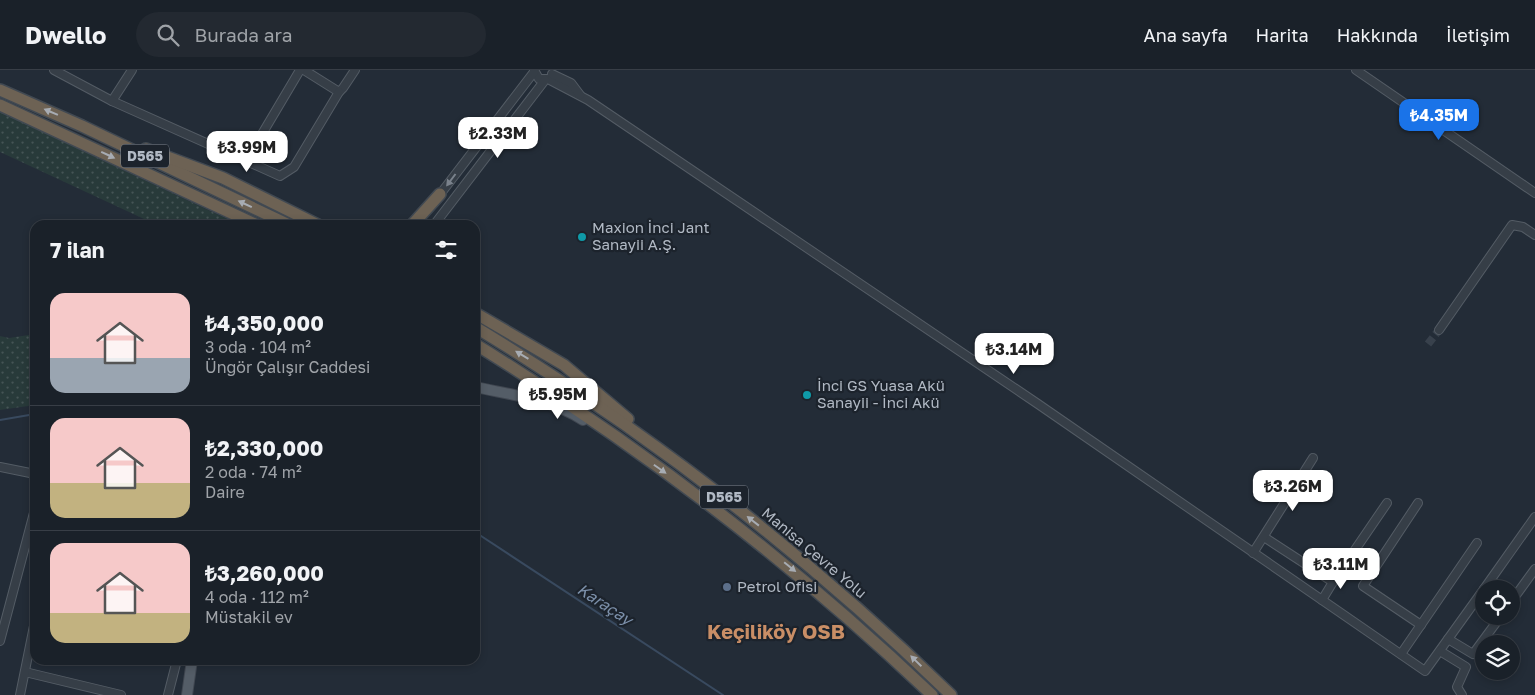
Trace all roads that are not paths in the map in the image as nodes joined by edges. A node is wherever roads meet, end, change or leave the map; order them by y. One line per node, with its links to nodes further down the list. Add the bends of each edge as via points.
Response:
1 (54, 70): 11 (street)
2 (132, 70): 11 (street)
3 (300, 70): 14 (street)
4 (304, 70): 10 (street)
5 (355, 70): 10 (street)
6 (1356, 70): 15 (street)
7 (534, 71): 8 (street, via 539,79); 16 (street, one-way to 16)
8 (549, 76): 22 (street); 40 (street)
9 (0, 90): 13 (highway, D565, one-way to 9)
10 (339, 92): 14 (street, via 294,167 280,176)
11 (112, 100): 14 (street)
12 (0, 105): 17 (highway, D565, one-way to 17)
13 (82, 126): 18 (highway, D565, one-way to 13); 19 (highway, via 223,178)
14 (246, 161)
15 (1535, 193)
16 (440, 194): 20 (highway); 21 (street)
17 (246, 220)
18 (279, 220)
19 (308, 220)
20 (417, 220)
21 (423, 220)
22 (438, 220)
23 (1535, 235): 26 (street, via 1523,226 1512,225)
24 (480, 316): 29 (highway, via 564,366)
25 (480, 330): 29 (highway, Manisa Çevre Yolu / D565, one-way to 25, via 531,360)
26 (1438, 330)
27 (480, 347): 30 (highway, Manisa Çevre Yolu / D565, via 545,387)
28 (480, 388): 30 (main road, via 561,408)
29 (654, 445): 64 (highway, Manisa Çevre Yolu / D565, one-way to 29, via 893,639 781,542)
30 (640, 455): 63 (highway, Manisa Çevre Yolu / D565, one-way to 63, via 711,504 799,575)
31 (1313, 458): 38 (street)
32 (0, 467): 33 (street)
33 (30, 473)
34 (1387, 503): 43 (street)
35 (1418, 503): 47 (street, via 1363,586)
36 (1535, 517): 42 (street)
37 (30, 528): 50 (street)
38 (1264, 537): 40 (street); 43 (street)
39 (1477, 543): 47 (street)
40 (1253, 552): 45 (street)
41 (1535, 569): 44 (street)
42 (1490, 580)
43 (1333, 582): 45 (street)
44 (1520, 590)
45 (1322, 600): 53 (street)
46 (1475, 602): 49 (street)
47 (1421, 625): 53 (street)
48 (1494, 625): 54 (street)
49 (1448, 639): 52 (street); 54 (street)
50 (0, 641)
51 (30, 647): 58 (street)
52 (1440, 651): 53 (street, via 1425,671); 57 (street)
53 (1401, 654)
54 (1473, 654): 57 (street)
55 (176, 665): 61 (street)
56 (191, 665): 62 (main road)
57 (1466, 668): 65 (street, via 1457,687)
58 (25, 672): 59 (street); 60 (street)
59 (20, 695)
60 (121, 695)
61 (168, 695)
62 (187, 695)
63 (932, 695)
64 (951, 695)
65 (1462, 695)

